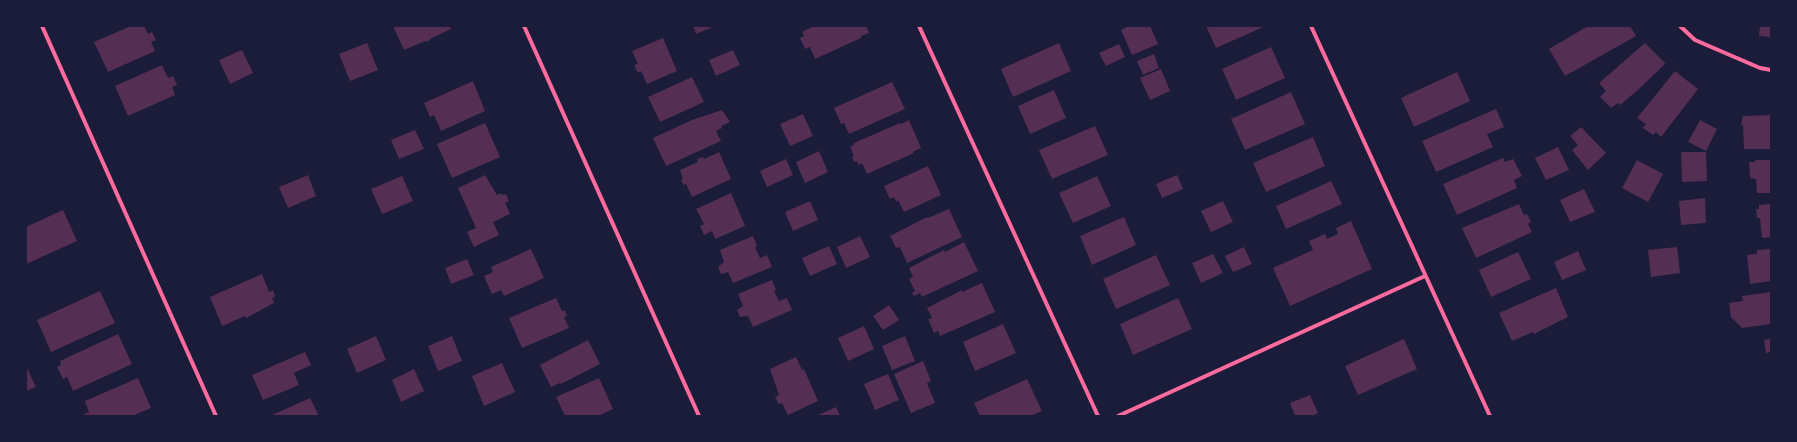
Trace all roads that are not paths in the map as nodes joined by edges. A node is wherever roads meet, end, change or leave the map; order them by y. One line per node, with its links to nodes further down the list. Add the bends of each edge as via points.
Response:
1 (42, 26): 8 (street)
2 (524, 26): 9 (street)
3 (919, 26): 10 (street)
4 (1311, 26): 7 (street)
5 (1680, 26): 6 (street, via 1695,40 1760,68)
6 (1771, 70)
7 (1425, 276): 11 (street); 12 (street)
8 (216, 416)
9 (698, 416)
10 (1098, 416)
11 (1118, 416)
12 (1490, 416)

